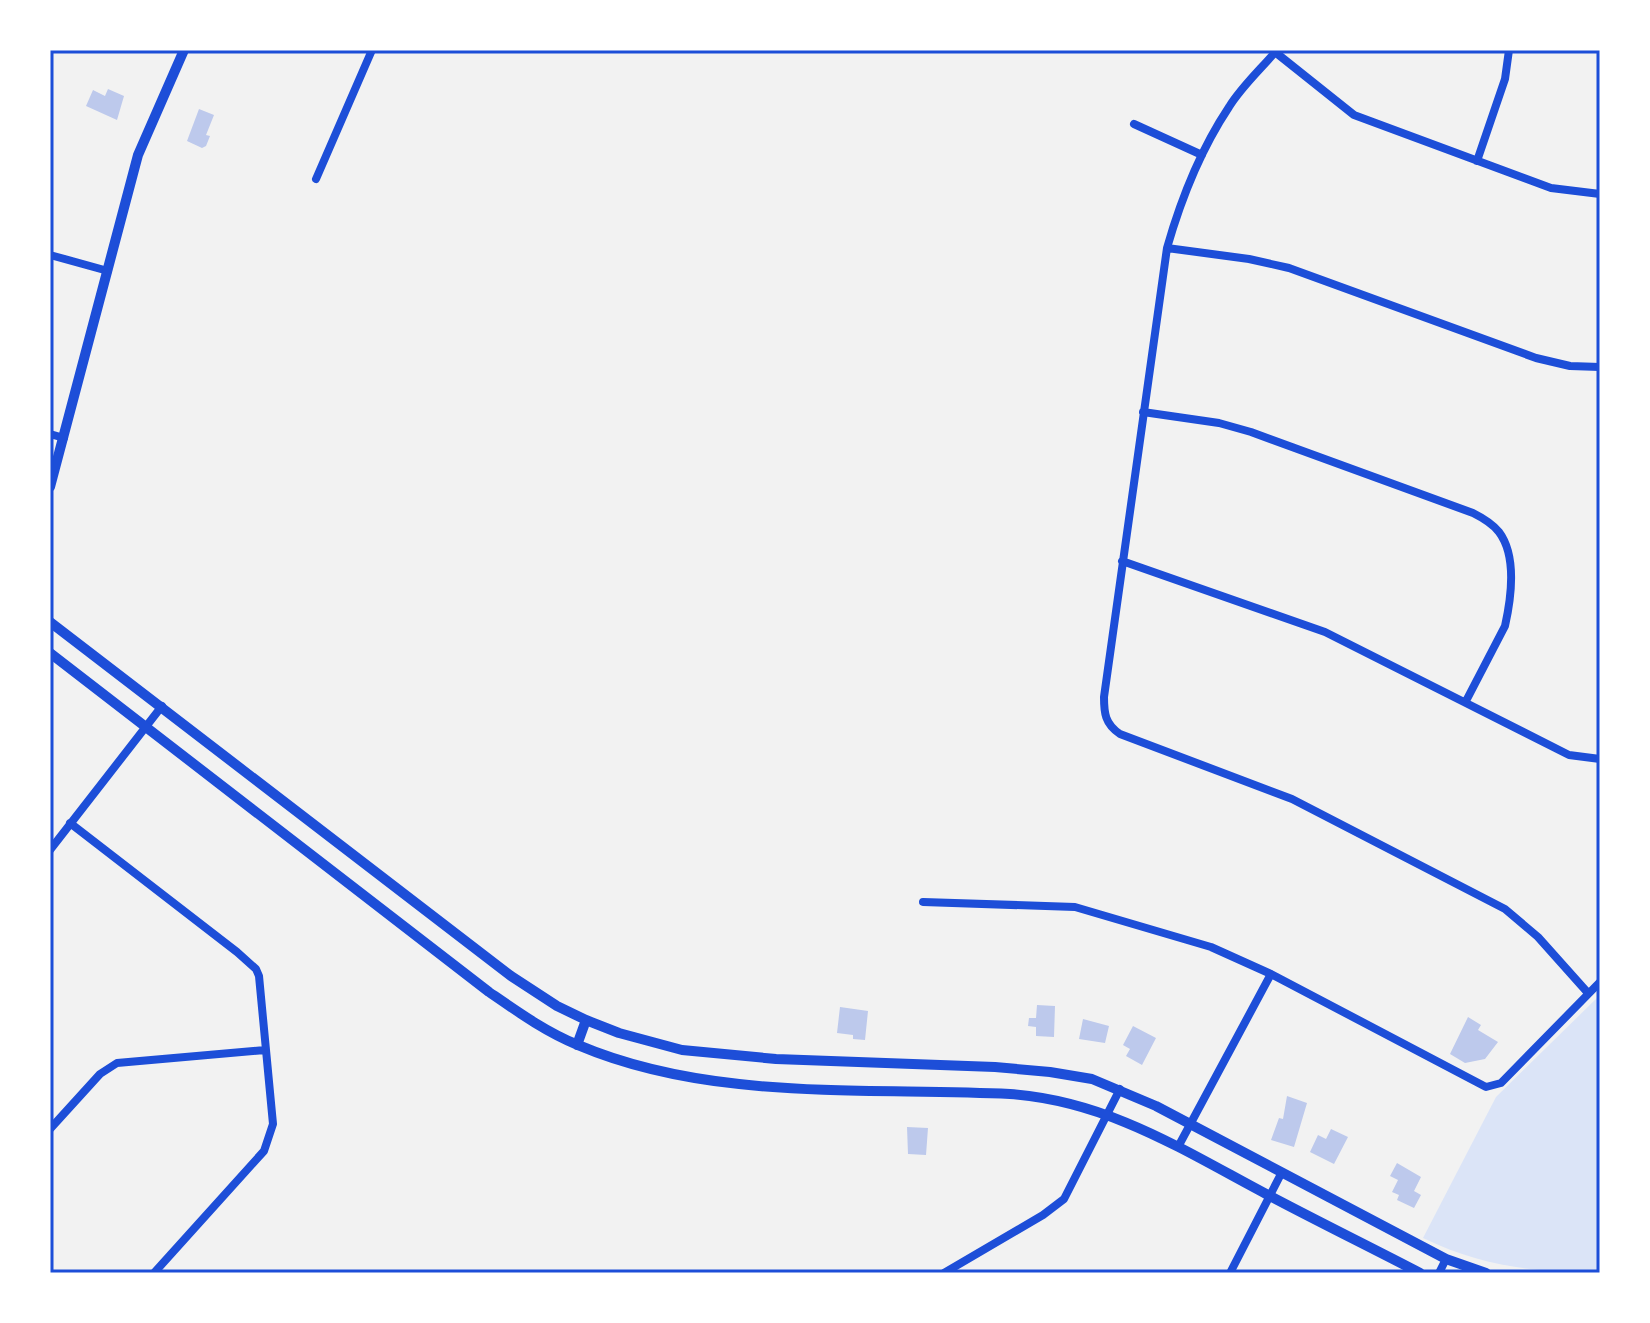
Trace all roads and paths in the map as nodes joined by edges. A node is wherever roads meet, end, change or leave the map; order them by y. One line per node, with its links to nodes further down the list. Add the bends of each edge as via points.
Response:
1 (184, 50): 12 (street, via 138,155)
2 (372, 50): 8 (street)
3 (1509, 50): 7 (street, via 1505,79)
4 (1276, 51): 6 (street, via 1231,104); 7 (street, via 1354,115)
5 (1134, 124): 6 (street)
6 (1202, 155): 10 (street)
7 (1477, 161): 9 (street, via 1560,191)
8 (316, 179)
9 (1600, 194)
10 (1167, 248): 13 (street, via 1289,268 1536,358); 14 (street)
11 (50, 255): 12 (street)
12 (108, 271): 16 (street)
13 (1600, 367)
14 (1143, 412): 18 (street); 21 (street, via 1251,432 1473,513 1492,525 1507,554 1508,612)
15 (50, 434): 16 (street)
16 (64, 438): 17 (street)
17 (50, 487)
18 (1122, 561): 21 (street, via 1325,632); 30 (street, via 1104,697 1105,716 1114,730 1292,799 1505,909)
19 (50, 622): 22 (street)
20 (50, 653): 23 (street)
21 (1466, 701): 24 (street, via 1569,755)
22 (162, 706): 23 (street); 31 (street, via 511,976)
23 (146, 727): 25 (street); 32 (street, via 489,992)
24 (1600, 759)
25 (70, 823): 26 (street); 33 (street, via 256,969)
26 (50, 850)
27 (923, 902): 28 (street, via 1075,907 1211,947)
28 (1271, 974): 30 (street, via 1486,1087 1501,1083); 36 (street)
29 (1600, 982): 30 (street)
30 (1588, 993)
31 (586, 1020): 32 (street); 34 (street, via 651,1043 709,1055 995,1067 1092,1079)
32 (577, 1045): 35 (street, via 639,1067 704,1081 1035,1096)
33 (265, 1050): 37 (street, via 117,1063 100,1074); 42 (street, via 273,1126 268,1143)
34 (1120, 1089): 35 (street); 36 (street)
35 (1108, 1114): 38 (street); 43 (street, via 1064,1199)
36 (1190, 1123): 38 (street); 39 (street)
37 (50, 1129)
38 (1178, 1147): 40 (street)
39 (1282, 1172): 40 (street); 41 (street)
40 (1270, 1196): 44 (street); 45 (street)
41 (1446, 1259): 46 (street); 47 (street)
42 (154, 1273)
43 (944, 1273)
44 (1230, 1273)
45 (1420, 1273)
46 (1439, 1273)
47 (1486, 1273)

